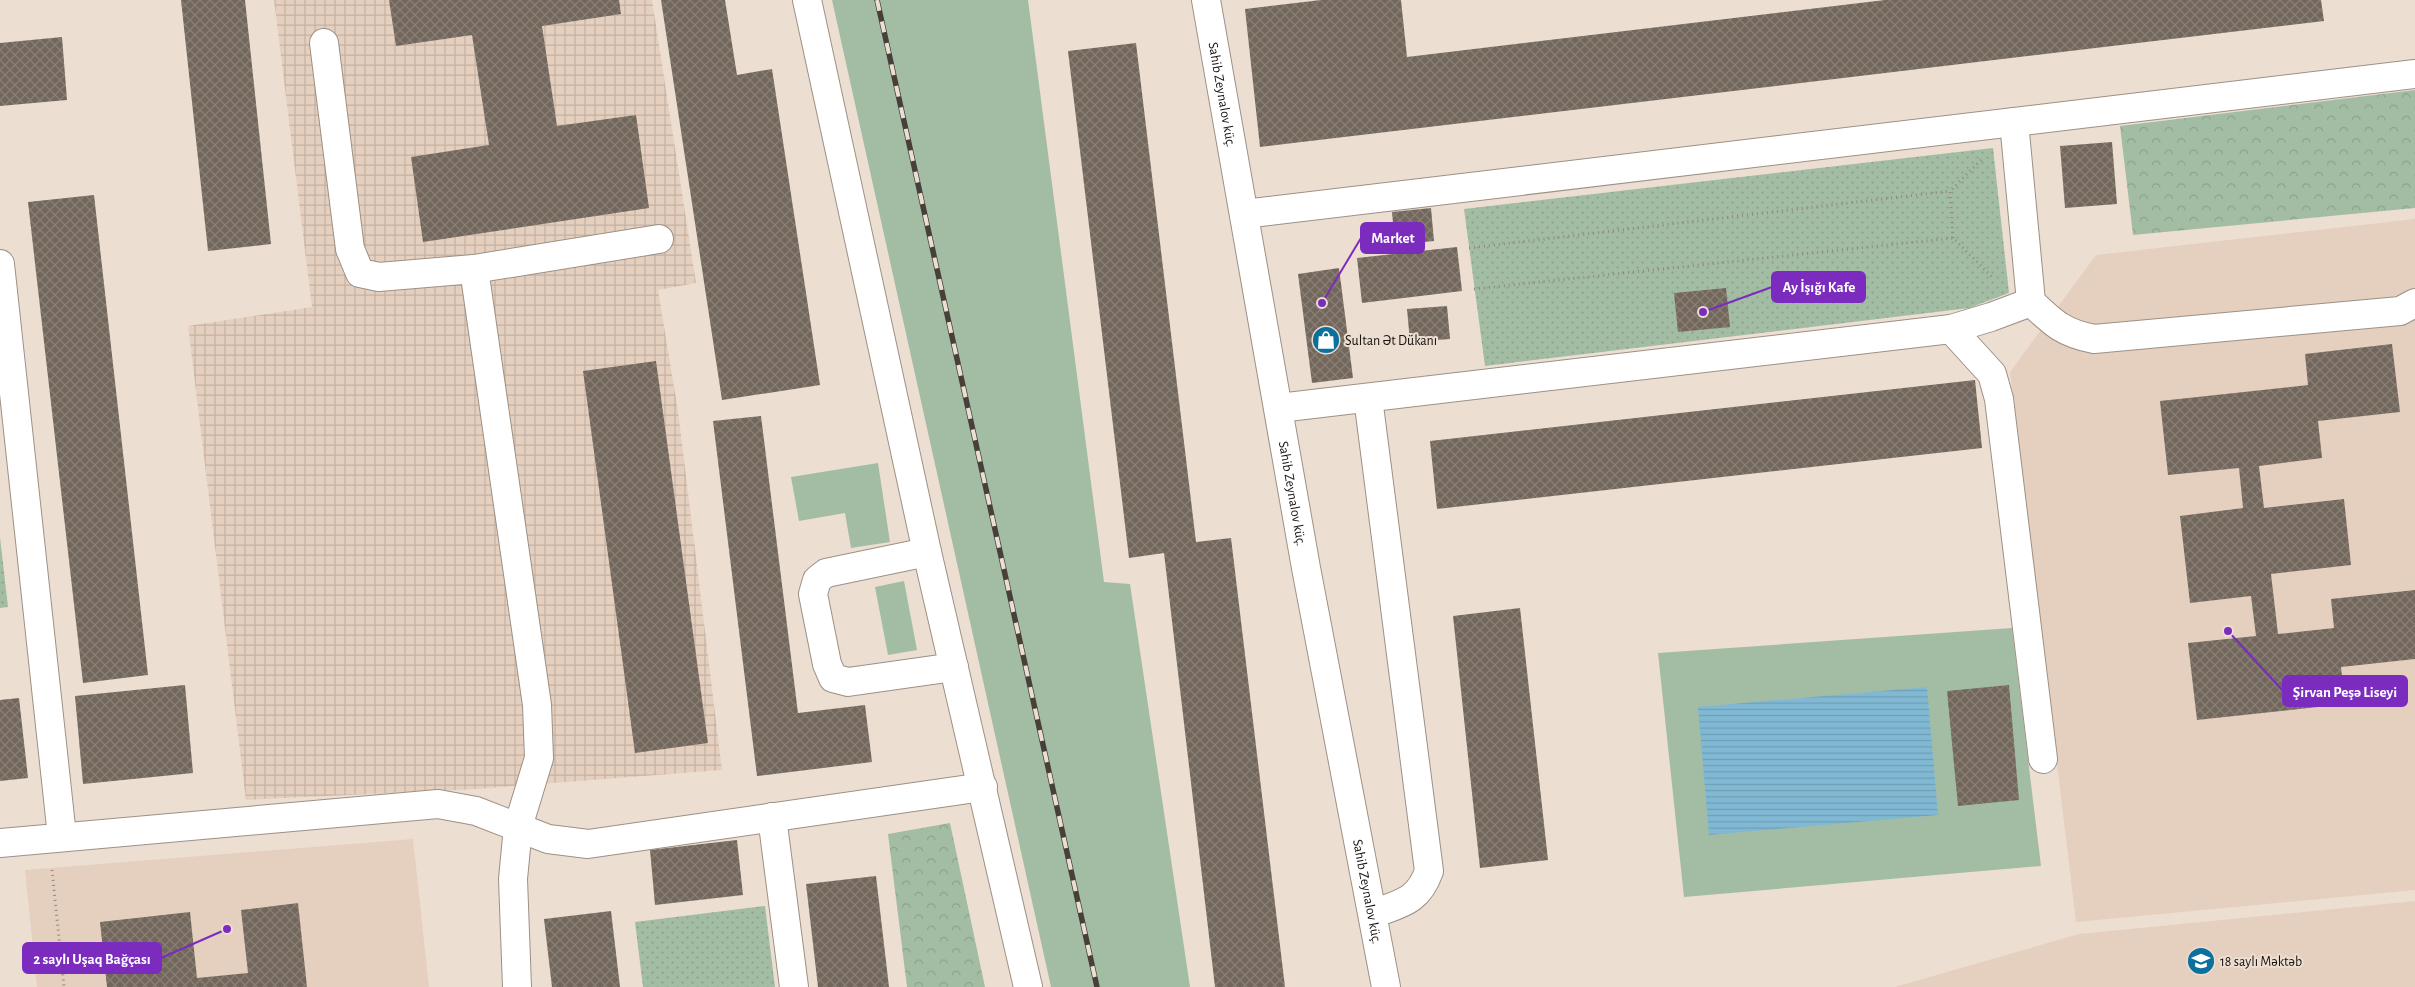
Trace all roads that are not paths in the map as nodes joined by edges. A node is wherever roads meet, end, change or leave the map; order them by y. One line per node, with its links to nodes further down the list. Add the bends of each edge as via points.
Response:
1 (807, 0): 15 (street)
2 (1206, 0): 6 (street, Sahib Zeynalov küç.)
3 (324, 43): 9 (street, via 350,249 360,273 379,277)
4 (2415, 74): 5 (street)
5 (2014, 122): 6 (street); 10 (street)
6 (1244, 214): 14 (street, Sahib Zeynalov küç.)
7 (658, 239): 9 (street)
8 (0, 264): 21 (street)
9 (474, 269): 20 (street, via 538,705 539,758)
10 (2031, 302): 11 (street, via 2071,335 2094,339 2400,311); 12 (street)
11 (2415, 303)
12 (1951, 328): 13 (street); 17 (street, via 1992,374 1999,398)
13 (1368, 398): 14 (street); 23 (street, via 1429,872 1424,886 1411,900)
14 (1279, 408): 23 (street, Sahib Zeynalov küç., via 1306,568)
15 (927, 552): 16 (street); 16 (street, via 826,573 817,580 813,594 827,664 834,678 848,682)
16 (954, 667): 18 (street)
17 (2043, 758)
18 (983, 787): 19 (street); 26 (street)
19 (772, 817): 20 (street, via 588,844 548,839); 25 (street)
20 (518, 827): 21 (street, via 476,811 438,804); 24 (street, via 513,879)
21 (55, 836): 22 (street)
22 (0, 843)
23 (1373, 914): 27 (street, Sahib Zeynalov küç.)
24 (516, 987)
25 (794, 987)
26 (1028, 987)
27 (1386, 987)

